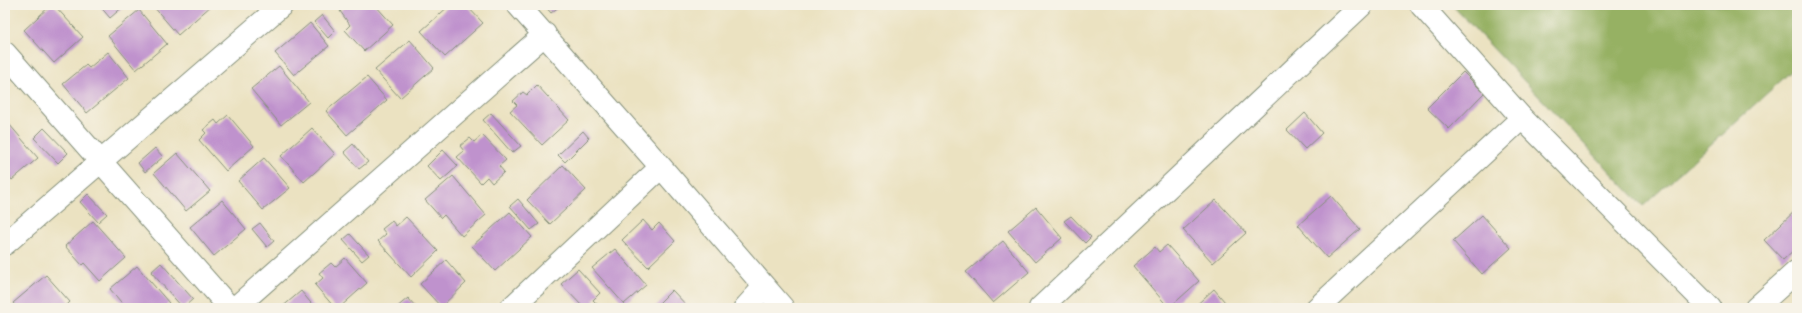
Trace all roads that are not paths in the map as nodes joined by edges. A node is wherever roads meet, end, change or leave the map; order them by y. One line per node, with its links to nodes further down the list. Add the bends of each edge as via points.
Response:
1 (282, 5): 8 (street)
2 (518, 5): 5 (street)
3 (1362, 5): 18 (street)
4 (1421, 5): 7 (street)
5 (545, 34): 9 (street); 14 (street)
6 (5, 53): 8 (street)
7 (1522, 118): 19 (street); 20 (street)
8 (101, 162): 10 (street); 13 (street)
9 (661, 167): 12 (street); 15 (street)
10 (5, 244)
11 (1797, 271): 21 (street)
12 (764, 287): 16 (street); 17 (street)
13 (230, 308)
14 (235, 308)
15 (511, 308)
16 (745, 308)
17 (783, 308)
18 (1040, 308)
19 (1317, 308)
20 (1710, 308)
21 (1756, 308)

